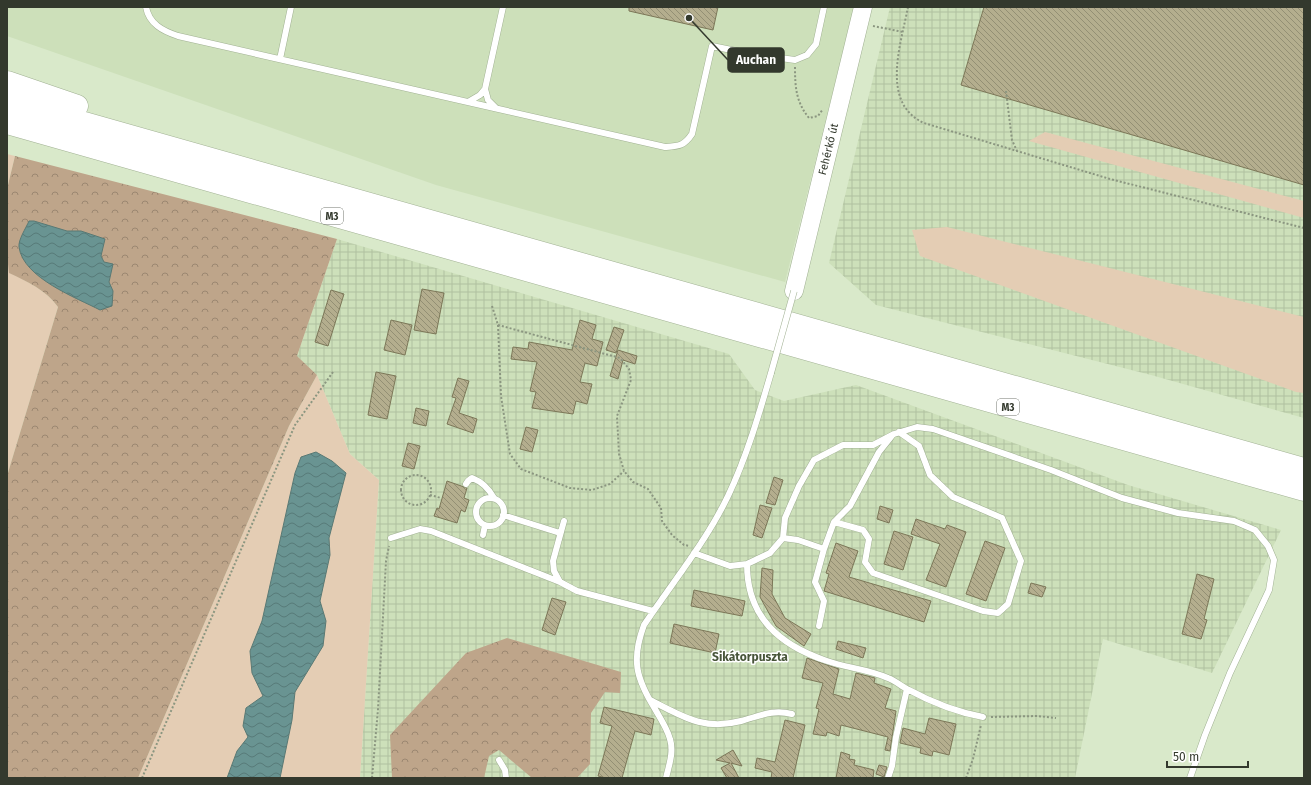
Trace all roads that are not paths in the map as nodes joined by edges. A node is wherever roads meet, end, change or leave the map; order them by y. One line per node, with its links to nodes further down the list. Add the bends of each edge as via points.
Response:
1 (146, 7): 6 (lane, via 152,22 165,32)
2 (292, 7): 6 (lane)
3 (503, 7): 8 (lane)
4 (824, 7): 11 (lane, via 816,44 807,55 795,60 712,46 692,134 686,143 677,146 665,147)
5 (862, 12): 16 (street, Fehérkő út)
6 (280, 59): 10 (lane)
7 (7, 82): 15 (highway, via 158,133)
8 (485, 89): 10 (lane); 11 (lane, via 488,100)
9 (7, 101): 15 (highway, M3)
10 (468, 102): 11 (lane)
11 (496, 108)
12 (7, 123): 14 (highway, M3)
13 (7, 135): 14 (highway)
14 (123, 156): 20 (highway, M3)
15 (212, 158): 18 (highway, M3)
16 (794, 291): 31 (lane, bridge, via 750,441 720,511)
17 (896, 433): 24 (lane, via 879,452 850,506); 24 (lane, via 919,446 930,475 953,497 1002,518 1021,561 1008,604 998,613 983,611 873,573 865,562 869,539 863,530); 29 (lane, via 873,445 843,445 814,460 785,518); 44 (lane, via 917,427 933,429 1122,498 1178,512 1234,521 1254,530 1268,546 1274,560 1269,590 1230,673)
18 (1304, 469)
19 (466, 484): 21 (lane, via 472,478 479,481)
20 (1304, 490)
21 (494, 498): 22 (lane, via 501,503); 25 (lane, via 486,498 479,502 476,510 476,518)
22 (503, 515): 25 (lane, via 497,524 490,527); 26 (lane)
23 (564, 521): 26 (lane)
24 (834, 522): 30 (lane)
25 (485, 525): 27 (lane)
26 (560, 533): 33 (lane, via 553,561 554,571)
27 (483, 535)
28 (391, 538): 33 (lane, via 420,529 431,531)
29 (783, 538): 30 (lane); 32 (lane, via 770,553)
30 (824, 549): 35 (lane, via 815,582 824,600)
31 (694, 554): 32 (lane, via 730,566); 34 (lane)
32 (747, 564): 36 (lane, via 747,584 755,602 765,624 780,637 796,649 828,662 864,669 889,678)
33 (560, 582): 34 (lane, via 577,590)
34 (653, 611): 37 (lane, via 644,625 636,653 638,673)
35 (819, 626)
36 (907, 690): 39 (lane, via 938,705); 43 (lane)
37 (649, 699): 38 (lane, via 689,720 714,725 739,722 778,710); 42 (lane, via 670,740 672,756)
38 (792, 714)
39 (983, 717)
40 (499, 760): 41 (lane)
41 (506, 778)
42 (666, 778)
43 (888, 778)
44 (1190, 778)

